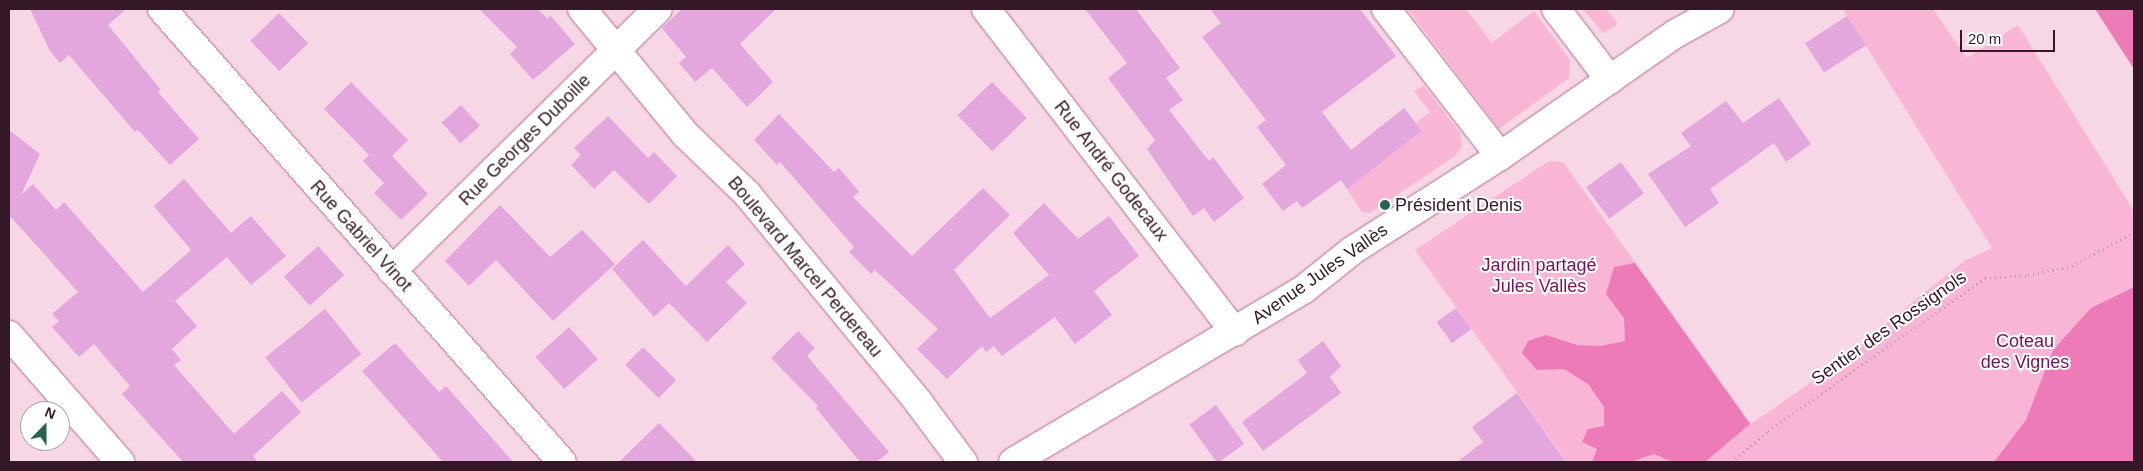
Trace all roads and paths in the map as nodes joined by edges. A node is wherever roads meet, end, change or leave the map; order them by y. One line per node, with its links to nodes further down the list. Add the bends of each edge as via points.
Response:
1 (162, 9): 12 (street, Rue Gabriel Vinot)
2 (582, 9): 8 (street, Boulevard Marcel Perdereau)
3 (658, 9): 8 (street, Rue Georges Duboille)
4 (986, 9): 13 (street, Rue André Godecaux)
5 (1386, 9): 10 (street)
6 (1556, 9): 9 (street)
7 (1720, 9): 9 (street, Avenue Jules Vallès, via 1675,34)
8 (616, 49): 12 (street, Rue Georges Duboille); 17 (street, Boulevard Marcel Perdereau, via 686,135 747,194 919,403)
9 (1610, 80): 10 (street, Avenue Jules Vallès)
10 (1500, 156): 13 (street, Avenue Jules Vallès, via 1353,250 1303,290)
11 (2134, 232): 19 (path, Sentier des Rossignols, via 2072,266 2028,276 1985,278 1768,431)
12 (392, 271): 16 (street, Rue Gabriel Vinot)
13 (1235, 332): 18 (street, Avenue Jules Vallès)
14 (9, 335): 15 (street)
15 (107, 457)
16 (562, 462)
17 (963, 462)
18 (1013, 462)
19 (1732, 462)

